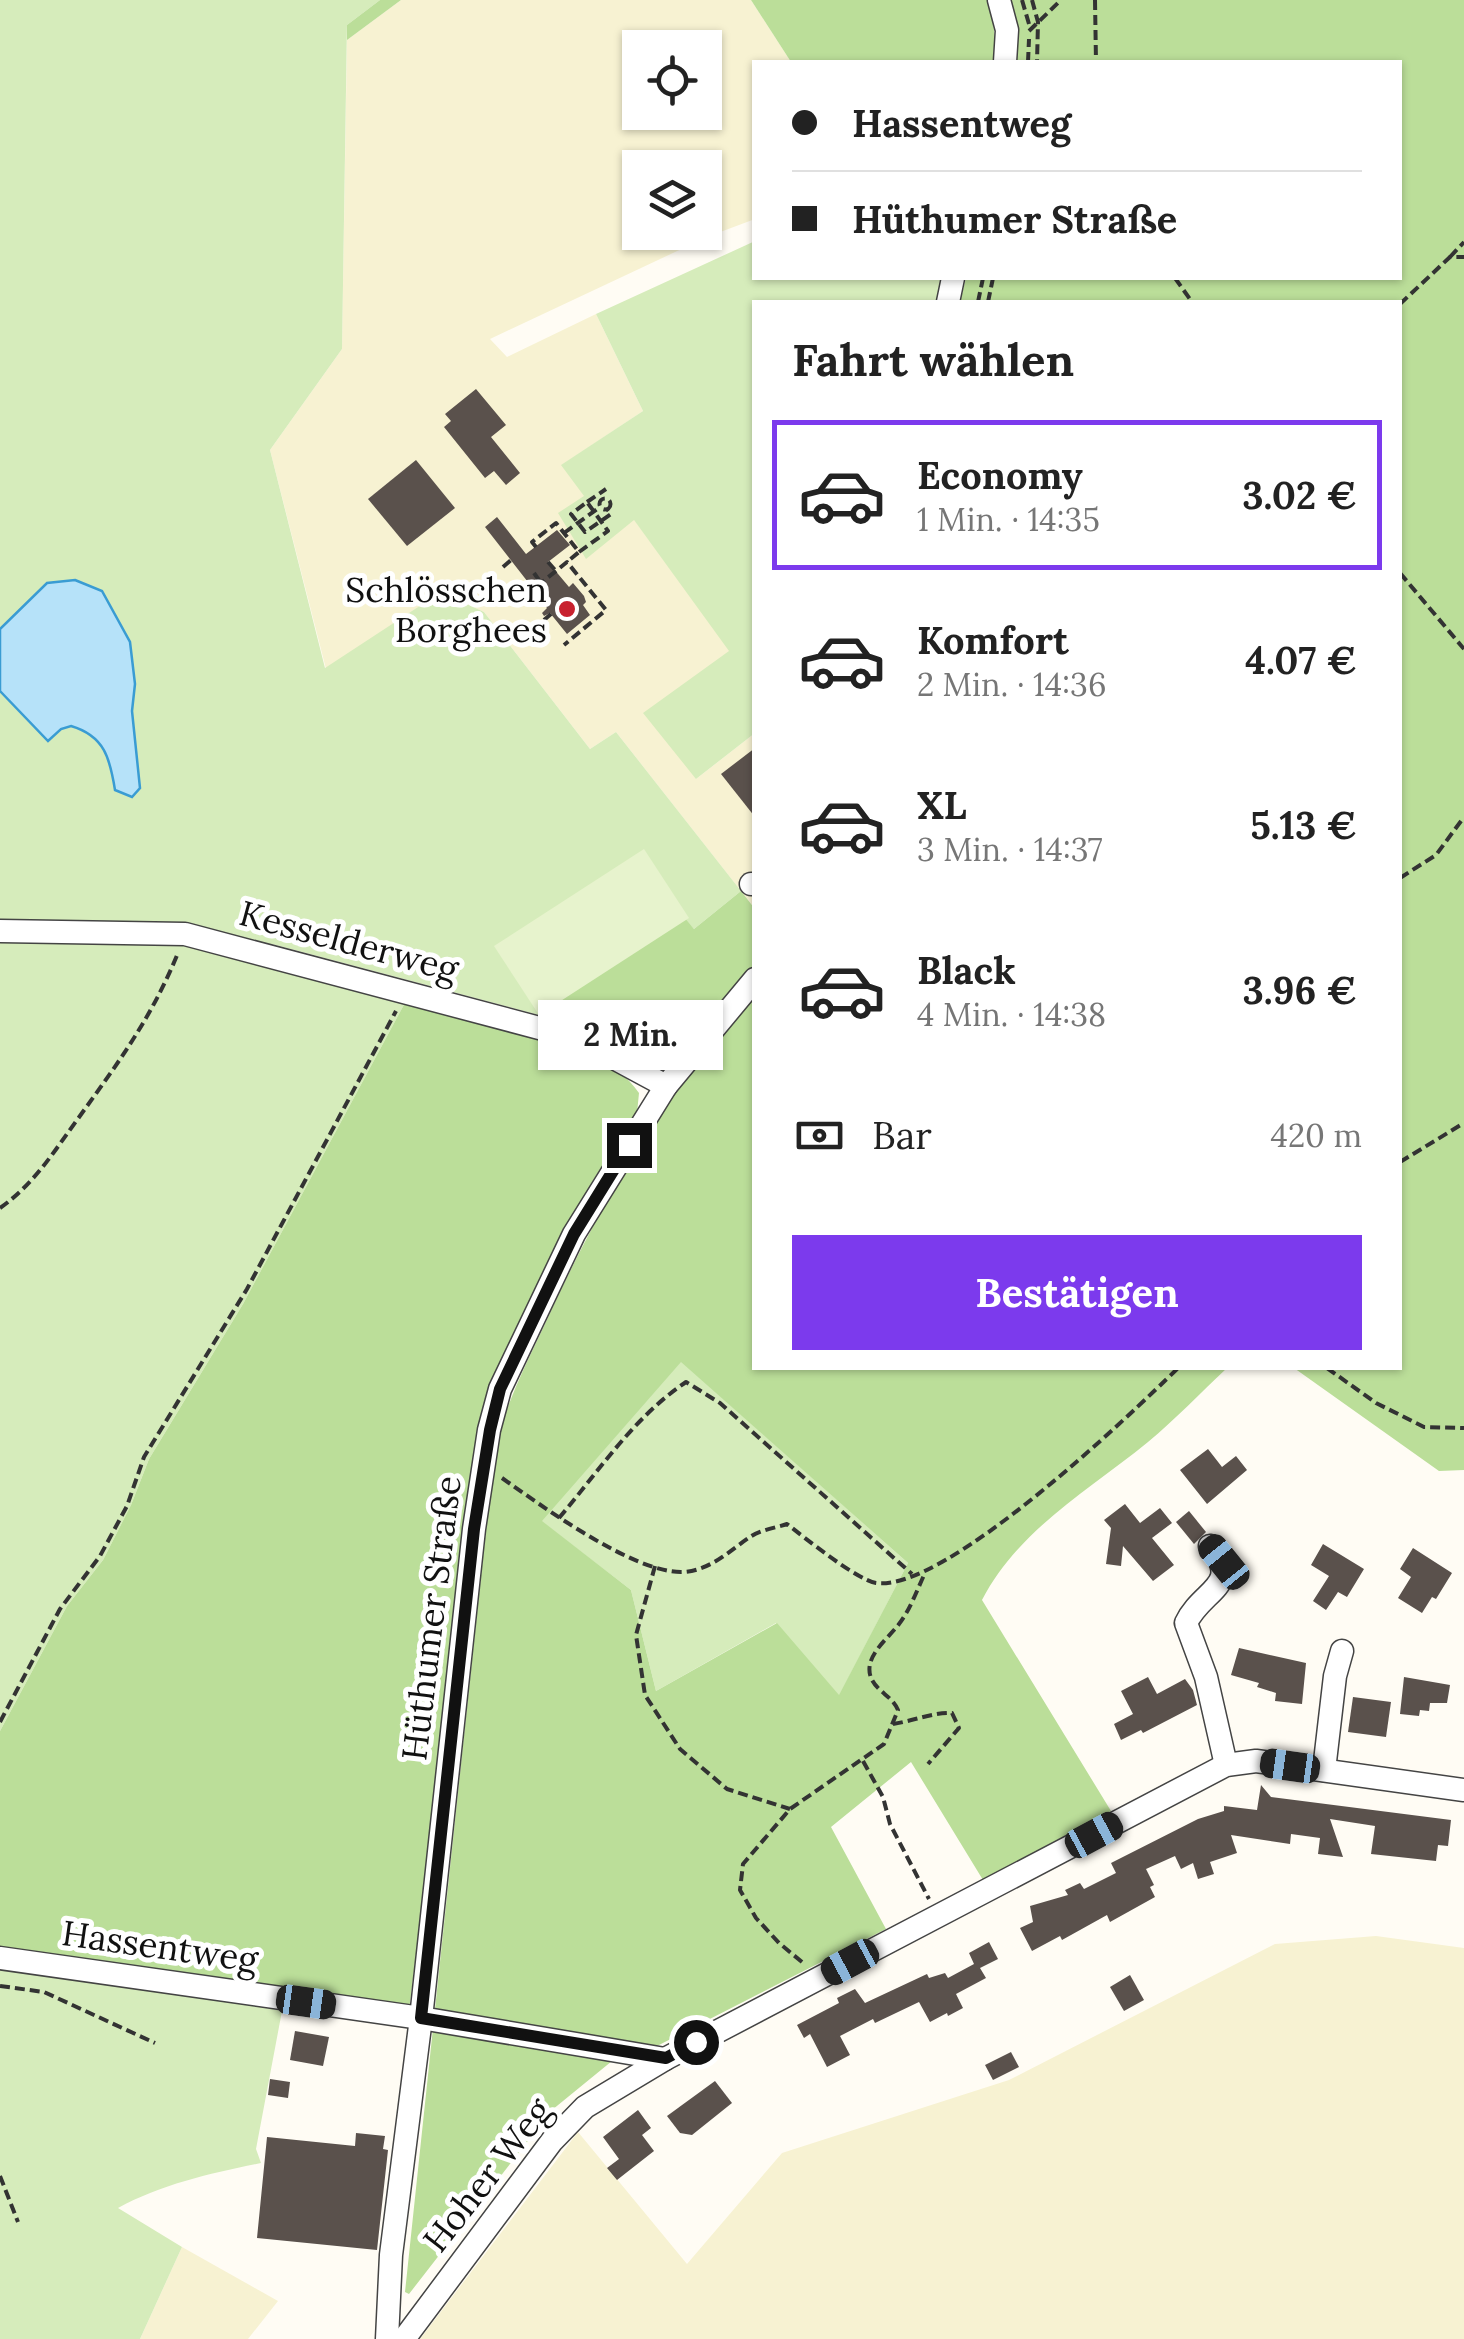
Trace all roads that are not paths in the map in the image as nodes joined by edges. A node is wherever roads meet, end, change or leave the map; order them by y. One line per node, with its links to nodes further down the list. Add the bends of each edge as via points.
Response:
1 (999, 0): 2 (street, via 1007,30)
2 (1004, 60)
3 (0, 931): 5 (street, Kesselderweg, via 185,934 577,1038)
4 (752, 984): 5 (street, Hüthumer Straße)
5 (666, 1086): 12 (street, Hüthumer Straße, via 574,1234 500,1389 474,1529)
6 (1210, 1546): 8 (street, via 1225,1572 1186,1623)
7 (1342, 1651): 9 (street)
8 (1226, 1765): 9 (street, Hoher Weg, via 1256,1761); 13 (street, Hoher Weg)
9 (1324, 1770): 10 (street, Hoher Weg)
10 (1464, 1790)
11 (0, 1958): 12 (street, Hassentweg)
12 (421, 2018): 13 (street, Hassentweg); 14 (street, Hüthumer Straße)
13 (666, 2058): 15 (street, Hoher Weg, via 585,2108 552,2142)
14 (386, 2339)
15 (404, 2339)

